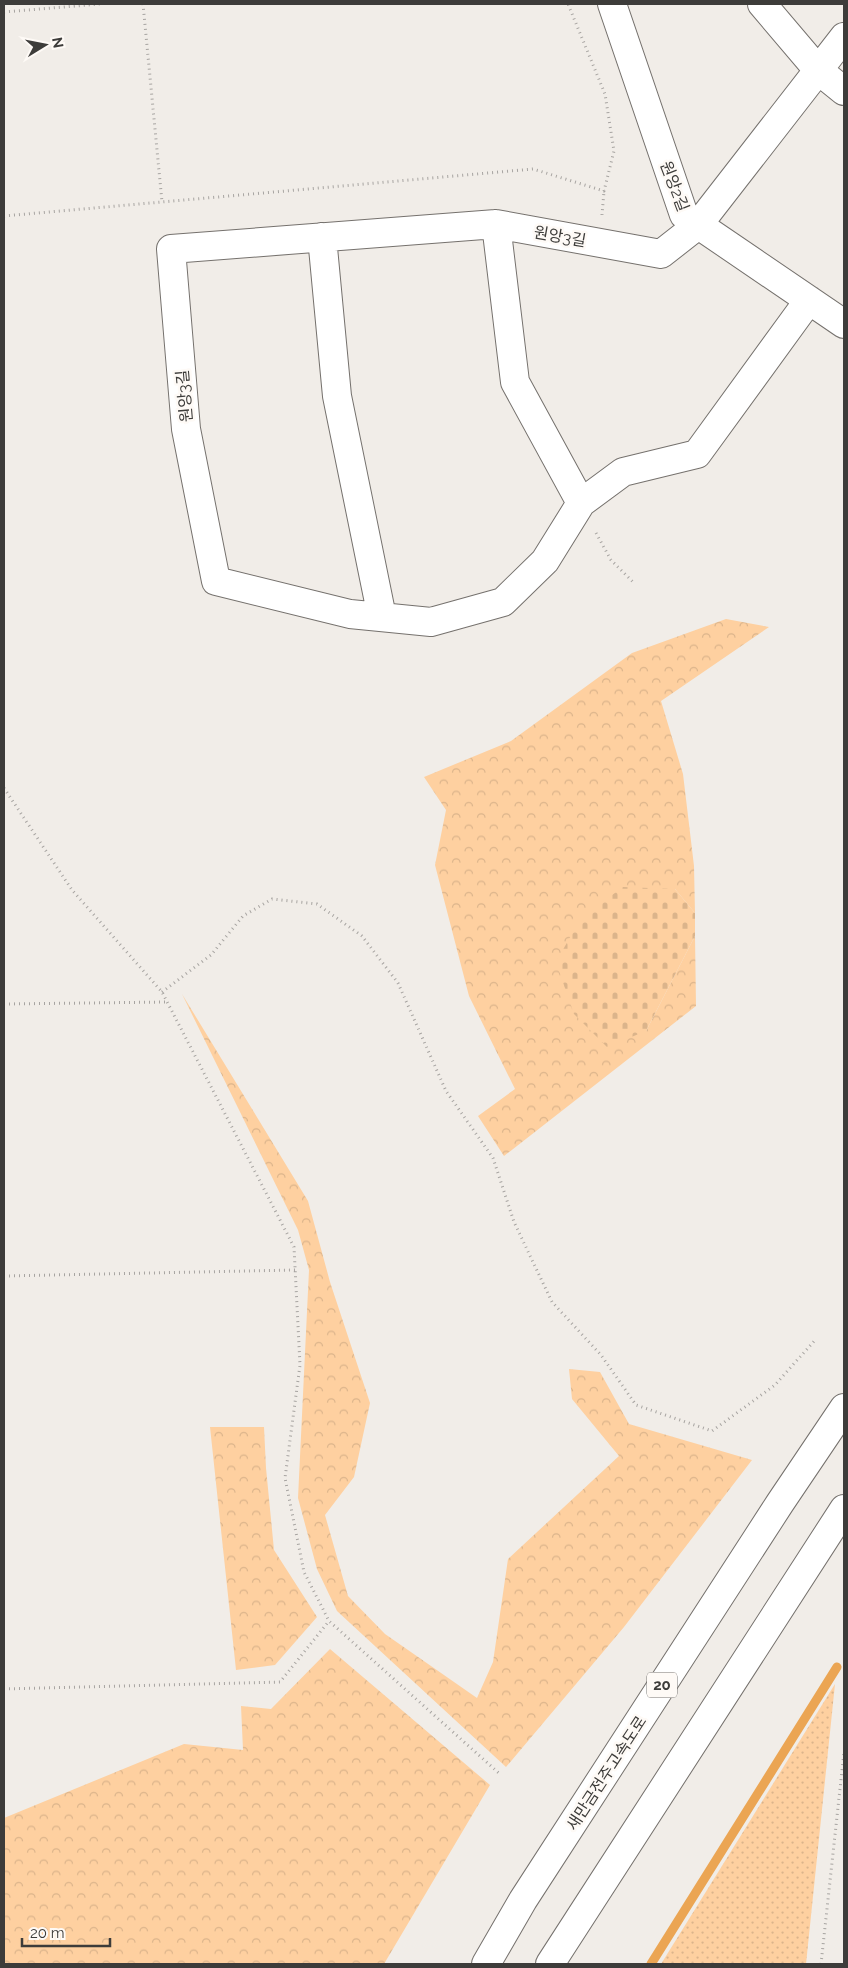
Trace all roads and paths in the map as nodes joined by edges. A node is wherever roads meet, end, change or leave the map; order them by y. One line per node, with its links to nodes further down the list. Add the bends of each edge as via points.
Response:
1 (100, 4): 6 (path)
2 (143, 4): 10 (path)
3 (568, 4): 10 (path, via 605,94 614,151 604,191 533,169)
4 (612, 4): 13 (main road, 원앙2길, via 684,215)
5 (762, 4): 8 (main road)
6 (4, 12)
7 (844, 37): 8 (main road, 원앙3길)
8 (818, 70): 9 (main road); 13 (main road, 원앙3길)
9 (844, 91)
10 (162, 202): 11 (path)
11 (4, 216)
12 (496, 224): 13 (main road, 원앙3길, via 660,254); 14 (main road, 원앙3길); 17 (main road, via 515,382)
13 (698, 225): 15 (main road, 원앙2길)
14 (322, 237): 19 (main road, via 337,396); 19 (main road, 원앙3길, via 171,249 186,429 216,581 350,614)
15 (809, 300): 16 (main road, 원앙2길); 17 (main road, 원앙3길, via 697,454 622,472)
16 (844, 324)
17 (581, 504): 18 (path, via 611,560); 19 (main road, 원앙3길, via 545,561 503,602 431,622)
18 (635, 584)
19 (382, 617)
20 (4, 788): 21 (path, via 72,890)
21 (162, 992): 22 (path); 26 (path, via 211,955 242,916 250,911 272,899 317,904 362,936 398,983 446,1091 493,1158 514,1222 552,1302 601,1355 636,1405 712,1431 775,1385)
22 (167, 1002): 23 (path); 24 (path, via 294,1247)
23 (4, 1004)
24 (295, 1270): 25 (path); 29 (path, via 300,1365 285,1478 304,1572)
25 (4, 1276)
26 (816, 1339)
27 (844, 1408): 33 (main road, 새만금전주고속도로 / 20, via 534,1884)
28 (844, 1509): 34 (main road)
29 (330, 1621): 30 (path, via 280,1682); 32 (path)
30 (4, 1689)
31 (844, 1752): 35 (path)
32 (501, 1775)
33 (486, 1964)
34 (550, 1964)
35 (821, 1964)

